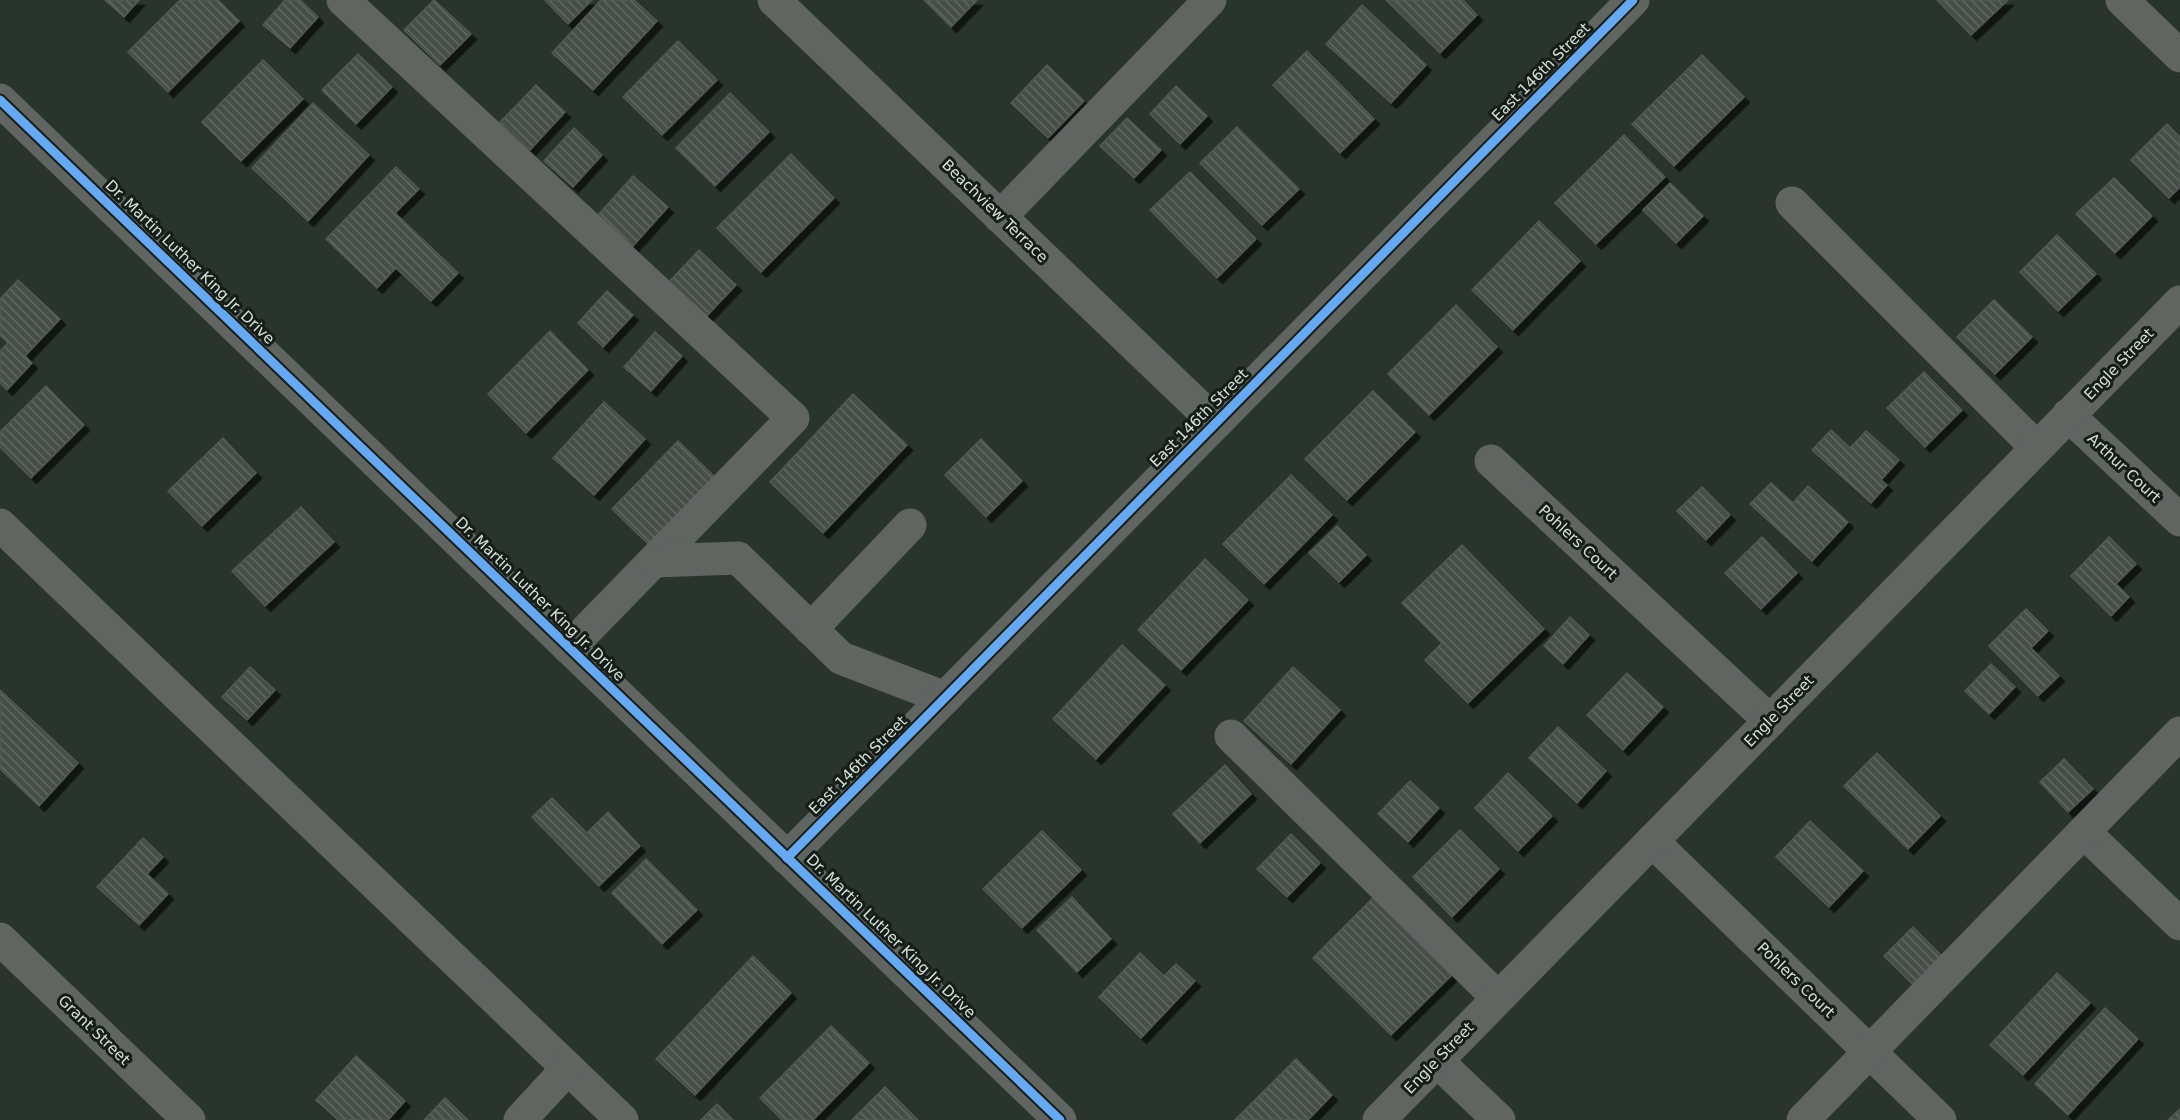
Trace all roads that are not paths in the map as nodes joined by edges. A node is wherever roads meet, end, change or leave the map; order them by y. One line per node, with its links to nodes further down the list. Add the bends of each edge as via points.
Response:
1 (343, 0): 18 (street, via 793,418)
2 (774, 0): 9 (street, Beachview Terrace)
3 (1210, 0): 9 (street)
4 (1633, 0): 12 (street, East 146th Street)
5 (2122, 0): 6 (street)
6 (2180, 56)
7 (0, 100): 20 (street, Dr. Martin Luther King Jr. Drive)
8 (1792, 203): 13 (street)
9 (1000, 217): 12 (street, Beachview Terrace)
10 (2180, 302): 11 (street, Engle Street)
11 (2068, 416): 13 (street, Engle Street); 15 (street, Arthur Court)
12 (1216, 423): 21 (street, East 146th Street)
13 (2037, 447): 22 (street, Engle Street)
14 (1491, 461): 22 (street, Pohlers Court)
15 (2180, 520)
16 (0, 525): 33 (street)
17 (910, 525): 19 (street)
18 (654, 561): 19 (street, via 738,558); 20 (street)
19 (811, 629): 21 (street, via 841,658)
20 (569, 648): 27 (street, Dr. Martin Luther King Jr. Drive)
21 (945, 698): 27 (street, East 146th Street)
22 (1770, 721): 26 (street, Engle Street)
23 (2180, 733): 25 (street)
24 (1231, 736): 30 (street)
25 (2084, 832): 28 (street); 31 (street)
26 (1652, 841): 30 (street, Engle Street); 31 (street, Pohlers Court)
27 (788, 858): 37 (street, Dr. Martin Luther King Jr. Drive)
28 (2180, 924)
29 (0, 939): 34 (street, Grant Street)
30 (1498, 998): 32 (street, Engle Street)
31 (1869, 1052): 40 (street); 41 (street, Pohlers Court)
32 (1437, 1061): 38 (street, Engle Street); 39 (street)
33 (568, 1068): 35 (street); 36 (street)
34 (189, 1120)
35 (520, 1120)
36 (622, 1120)
37 (1060, 1120)
38 (1379, 1120)
39 (1499, 1120)
40 (1803, 1120)
41 (1940, 1120)

